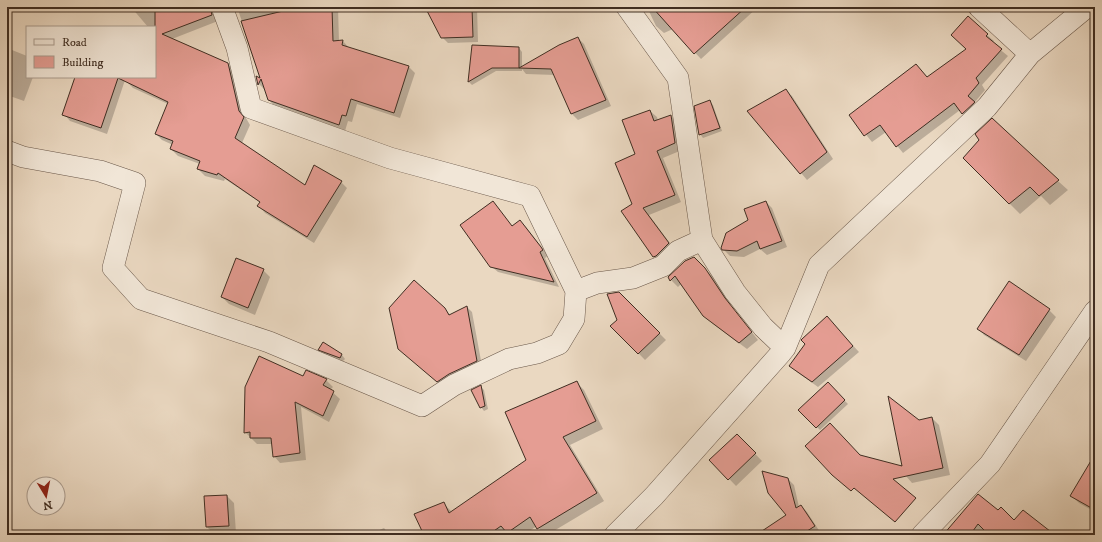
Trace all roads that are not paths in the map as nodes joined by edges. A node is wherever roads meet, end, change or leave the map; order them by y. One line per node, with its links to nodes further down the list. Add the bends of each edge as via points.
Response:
1 (222, 7): 8 (street, via 238,48 251,108 390,158 530,196)
2 (627, 7): 7 (street, via 678,78)
3 (979, 7): 5 (street)
4 (1087, 7): 5 (street)
5 (1030, 54): 10 (street, via 987,107 819,265)
6 (7, 151): 8 (street, via 23,157 100,171 135,183 113,268 141,299 270,342 422,406 454,385 509,359 537,353 559,344 574,319)
7 (702, 240): 8 (street, via 678,251 663,266 632,278 597,283); 10 (street, via 735,292 763,327)
8 (576, 291)
9 (1095, 311): 12 (street, via 990,464)
10 (785, 348): 11 (street, via 654,496)
11 (615, 535)
12 (922, 535)

